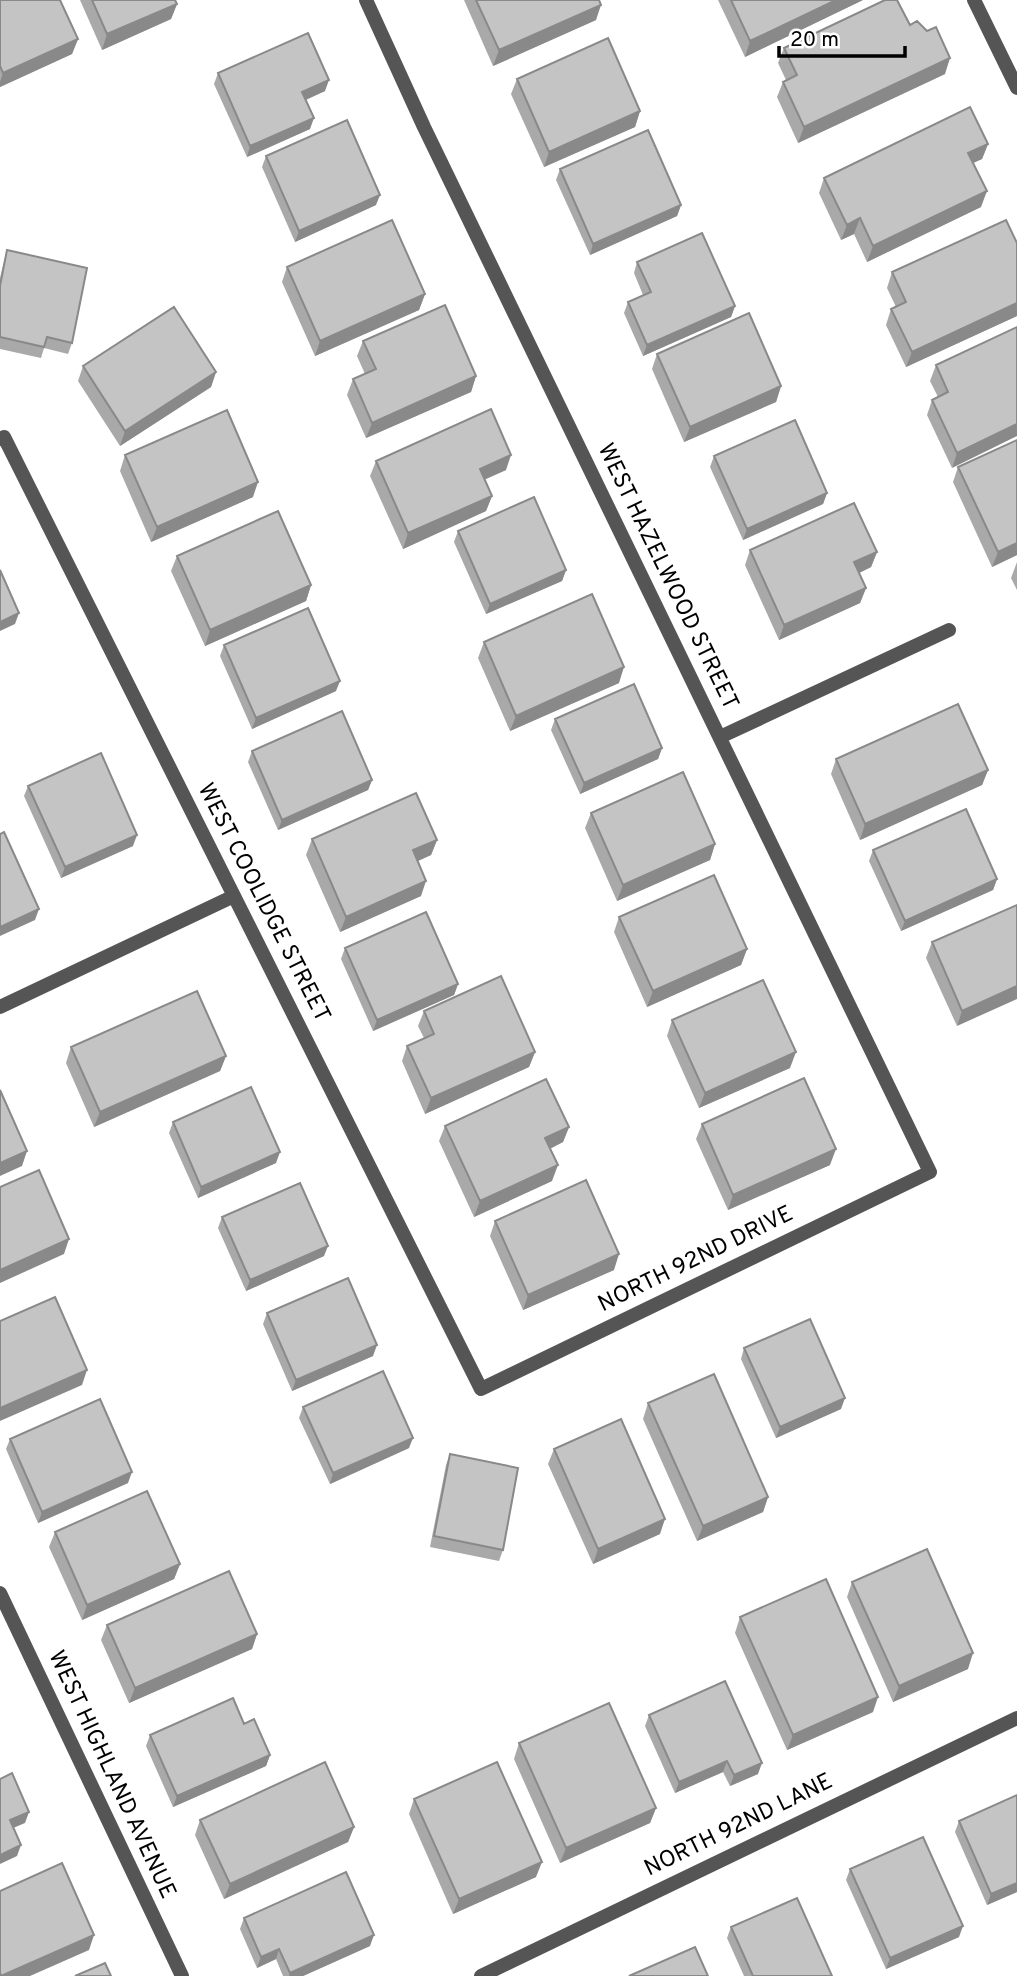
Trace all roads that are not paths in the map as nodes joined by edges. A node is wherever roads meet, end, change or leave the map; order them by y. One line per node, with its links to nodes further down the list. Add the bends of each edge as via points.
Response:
1 (366, 0): 6 (street, WEST HAZELWOOD STREET)
2 (974, 0): 3 (street)
3 (1017, 88)
4 (2, 438): 7 (street, WEST COOLIDGE STREET)
5 (949, 630): 6 (street)
6 (720, 737): 9 (street, WEST HAZELWOOD STREET)
7 (234, 896): 8 (street); 10 (street, WEST COOLIDGE STREET)
8 (0, 1007)
9 (930, 1172): 10 (street, NORTH 92ND DRIVE)
10 (481, 1389)
11 (0, 1593): 13 (street, WEST HIGHLAND AVENUE)
12 (1017, 1718): 14 (street, NORTH 92ND LANE)
13 (182, 1976)
14 (481, 1976)

